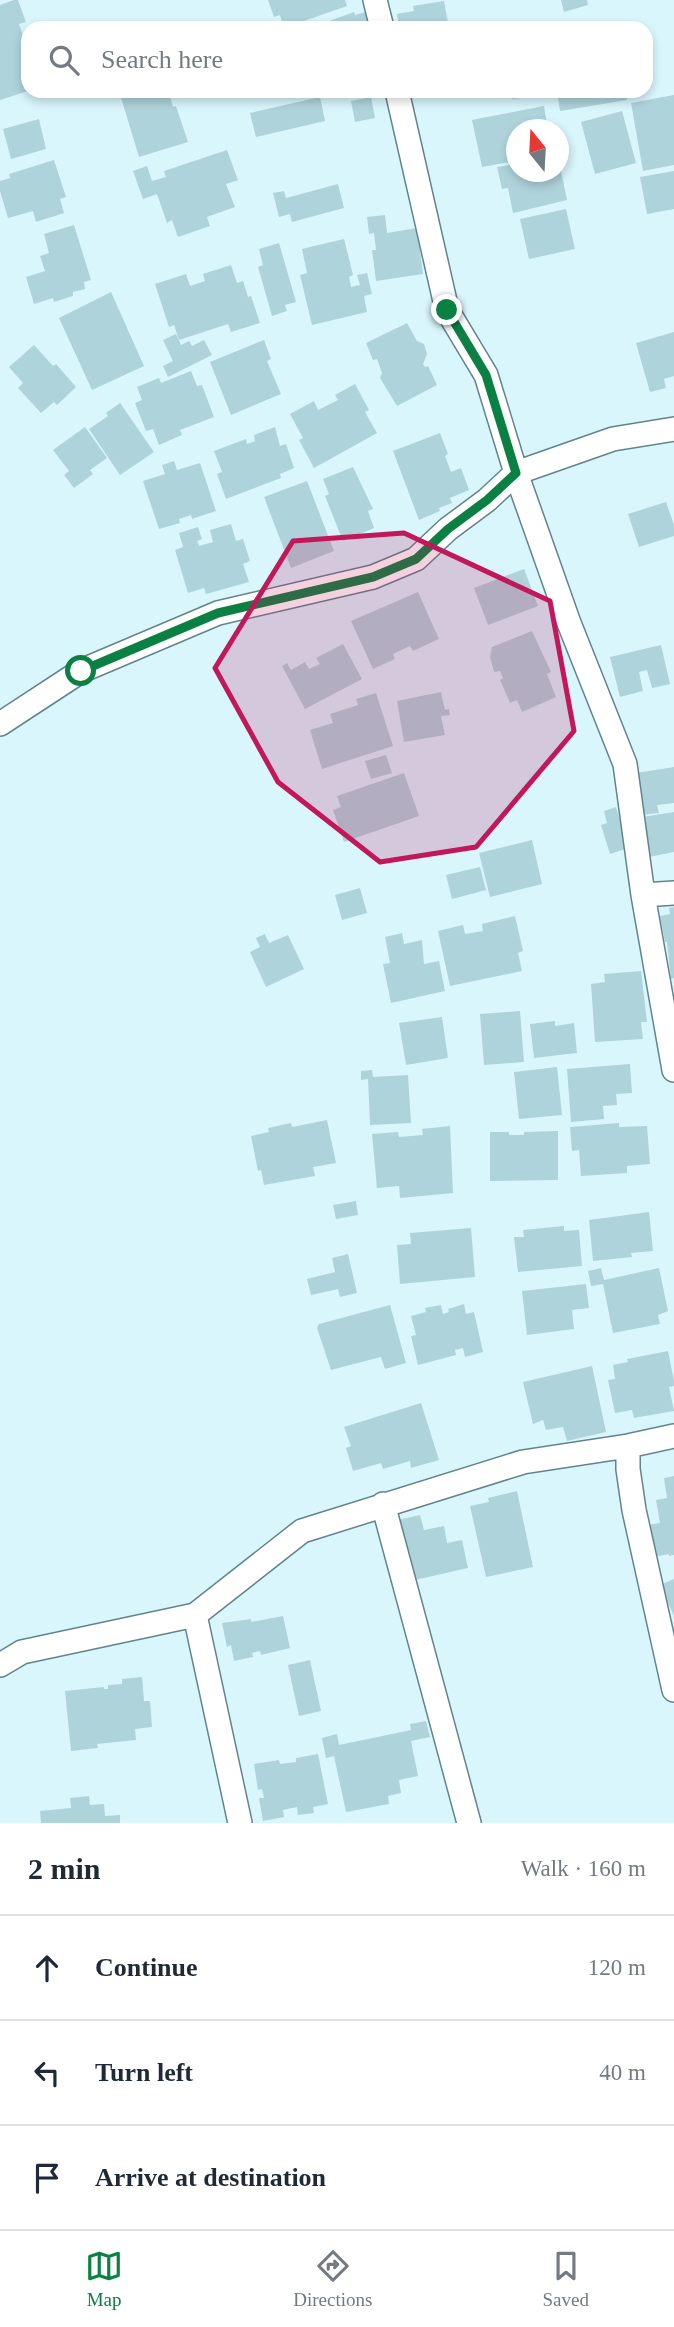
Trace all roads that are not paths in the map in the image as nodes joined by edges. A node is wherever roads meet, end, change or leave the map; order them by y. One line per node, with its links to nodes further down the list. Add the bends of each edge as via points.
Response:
1 (375, 0): 2 (street)
2 (380, 21)
3 (399, 98): 5 (street, via 447,310 486,375)
4 (674, 429): 5 (street, via 613,439)
5 (516, 473): 6 (street, via 416,559 373,577 218,613 81,671); 8 (street, via 625,764)
6 (0, 724)
7 (674, 893): 8 (street)
8 (643, 895): 9 (street)
9 (674, 1070)
10 (674, 1436): 11 (street)
11 (628, 1447): 12 (street, via 523,1462); 15 (street, via 634,1510)
12 (383, 1504): 13 (street, via 302,1531); 17 (street)
13 (195, 1615): 14 (street, via 22,1652); 16 (street)
14 (0, 1665)
15 (674, 1690)
16 (240, 1823)
17 (469, 1823)

